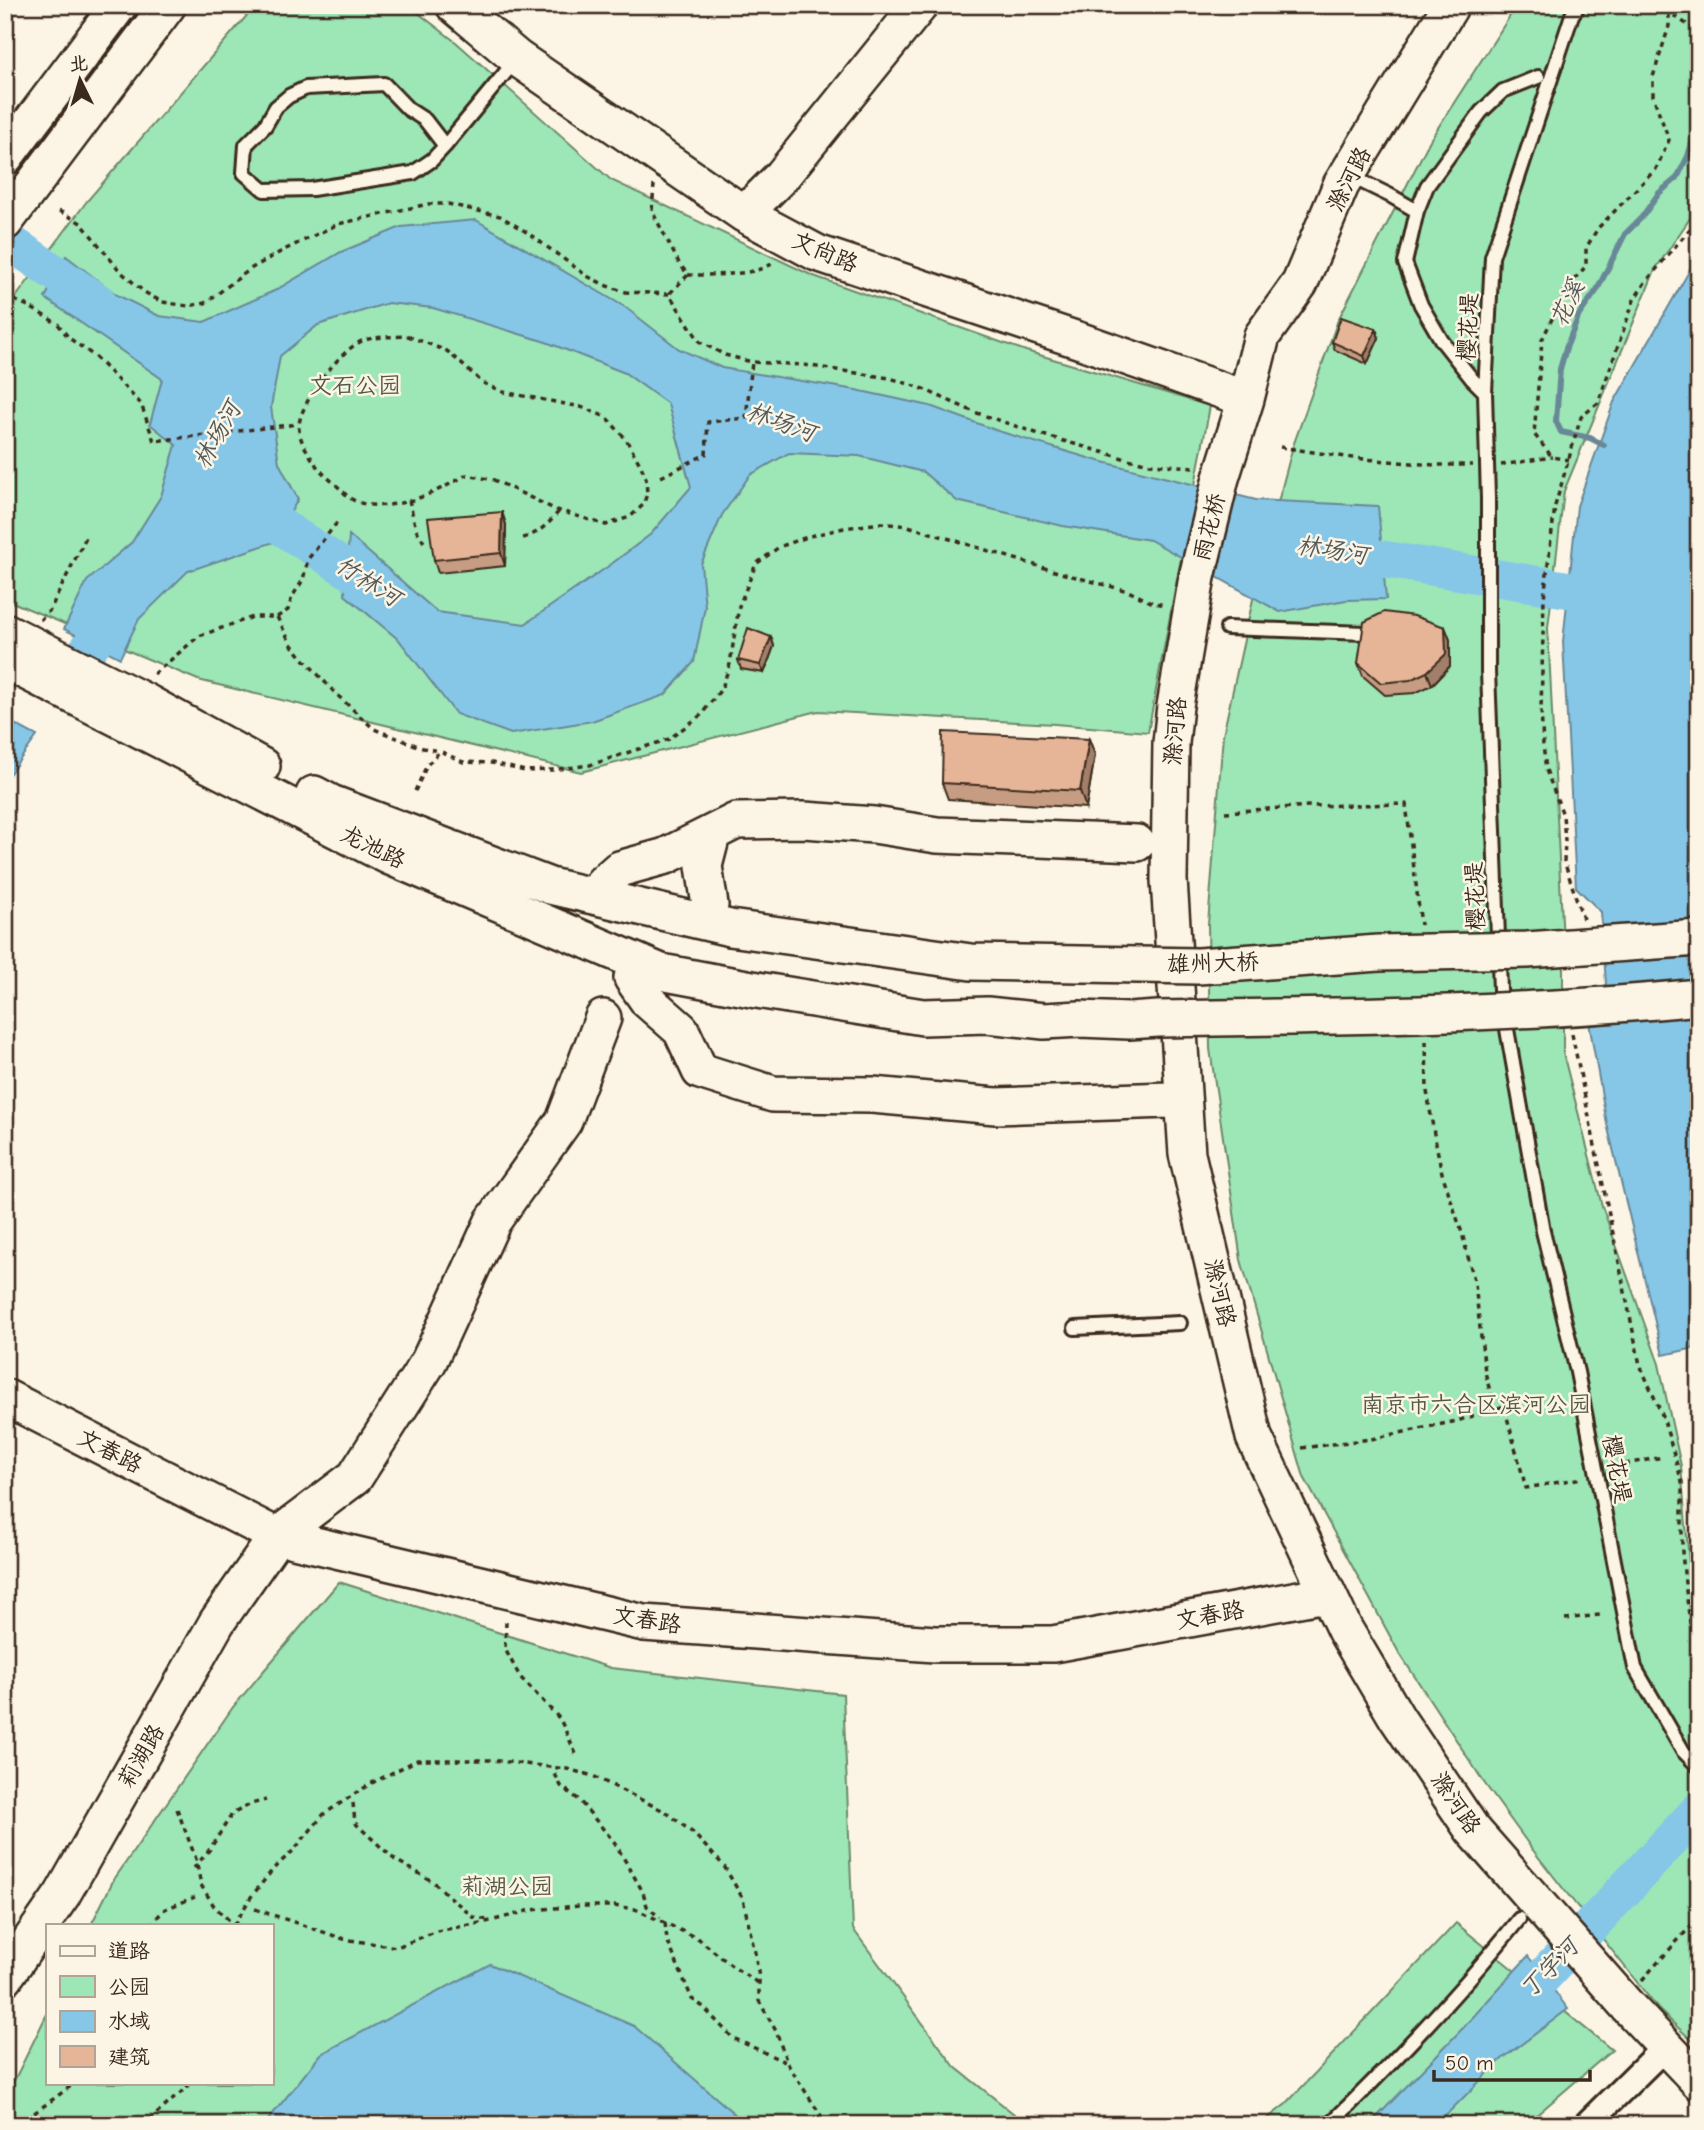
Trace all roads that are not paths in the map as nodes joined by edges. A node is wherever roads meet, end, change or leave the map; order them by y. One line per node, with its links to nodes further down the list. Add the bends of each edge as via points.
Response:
1 (119, 5): 10 (street)
2 (168, 5): 14 (street)
3 (454, 5): 7 (street, 文尚路)
4 (920, 5): 13 (street, via 782,176)
5 (1451, 5): 11 (street, 滁河路)
6 (1579, 5): 15 (lane, 樱花堤, via 1492,257)
7 (517, 58): 9 (lane); 13 (street, 文尚路)
8 (1538, 77): 12 (lane, via 1503,91 1482,112 1427,186)
9 (445, 146): 9 (lane, via 413,173 312,189 264,190 244,173 246,145 276,107 306,88 384,84 425,120)
10 (5, 157)
11 (1347, 175): 12 (lane); 16 (street, 滁河路, via 1300,283 1262,336)
12 (1417, 211): 15 (lane, via 1405,263 1421,305 1442,341)
13 (744, 214): 16 (street, 文尚路, via 817,253)
14 (7, 226)
15 (1485, 392): 39 (lane, 樱花堤, via 1488,671 1500,990 1543,1231 1577,1372 1635,1668 1683,1751)
16 (1246, 400): 17 (street, 滁河路)
17 (1210, 472): 18 (street, 雨花桥)
18 (1197, 577): 38 (street, 滁河路, via 1175,706 1170,796 1169,880 1187,1154 1254,1437)
19 (1227, 628): 21 (lane)
20 (18, 630): 26 (street, 龙池路, via 331,803 550,886)
21 (1366, 633)
22 (5, 661): 30 (street, 龙池路, bridge, via 388,856 661,972 923,1017 987,1015 1044,1021 1361,1016)
23 (712, 835): 24 (street, via 736,821 804,820 937,835); 25 (street, via 666,856 619,869); 26 (street, via 704,866)
24 (1137, 843)
25 (603, 883)
26 (720, 917): 27 (street, 雄州大桥, bridge, via 971,962 1198,966)
27 (1699, 938)
28 (632, 978): 32 (street, via 648,1001)
29 (696, 984): 32 (street)
30 (1699, 997)
31 (603, 1018): 37 (street, 莉湖路, via 564,1121 493,1221 421,1373 355,1477)
32 (681, 1030): 33 (street, via 700,1071 773,1094 872,1095 996,1106)
33 (1169, 1100)
34 (1180, 1323): 35 (lane)
35 (1075, 1328)
36 (5, 1397): 37 (street, 文春路)
37 (277, 1536): 38 (street, 文春路, via 644,1623 936,1644 1053,1644); 41 (street, 莉湖路, via 217,1622 62,1895)
38 (1326, 1594): 42 (street, 滁河路, via 1397,1718 1472,1829 1554,1924 1634,1998)
39 (1699, 1767)
40 (1519, 1919): 44 (lane, via 1470,1980)
41 (5, 1978)
42 (1666, 2046): 43 (street); 45 (street)
43 (1699, 2082)
44 (1329, 2125)
45 (1586, 2125)

